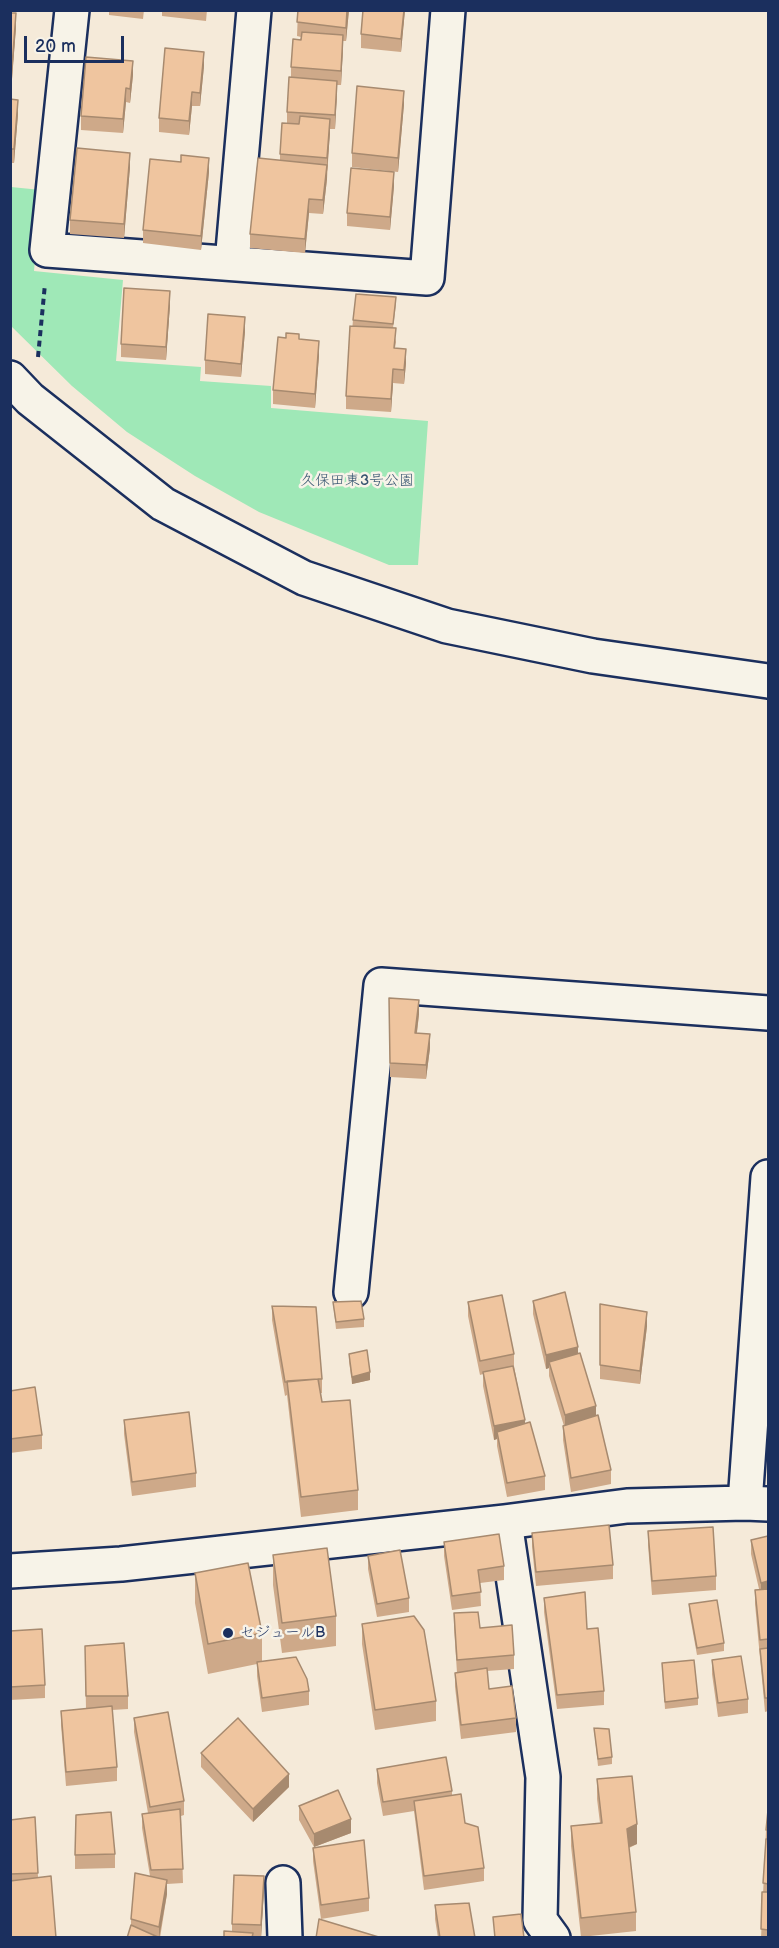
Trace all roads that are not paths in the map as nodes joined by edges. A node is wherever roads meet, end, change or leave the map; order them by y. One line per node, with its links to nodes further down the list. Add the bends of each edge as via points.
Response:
1 (72, 10): 4 (street, via 47,250)
2 (254, 10): 4 (street)
3 (448, 10): 4 (street, via 427,278)
4 (232, 262)
5 (24, 373): 6 (street, via 30,399 163,504 304,578 447,626 593,656)
6 (768, 681)
7 (768, 1013): 9 (street, via 381,985)
8 (768, 1177): 10 (street)
9 (351, 1292)
10 (757, 1503): 11 (street, via 627,1506)
11 (505, 1522): 12 (street, via 121,1564); 15 (street, via 543,1778 540,1920)
12 (10, 1570)
13 (283, 1883): 14 (street)
14 (285, 1938)
15 (553, 1938)

